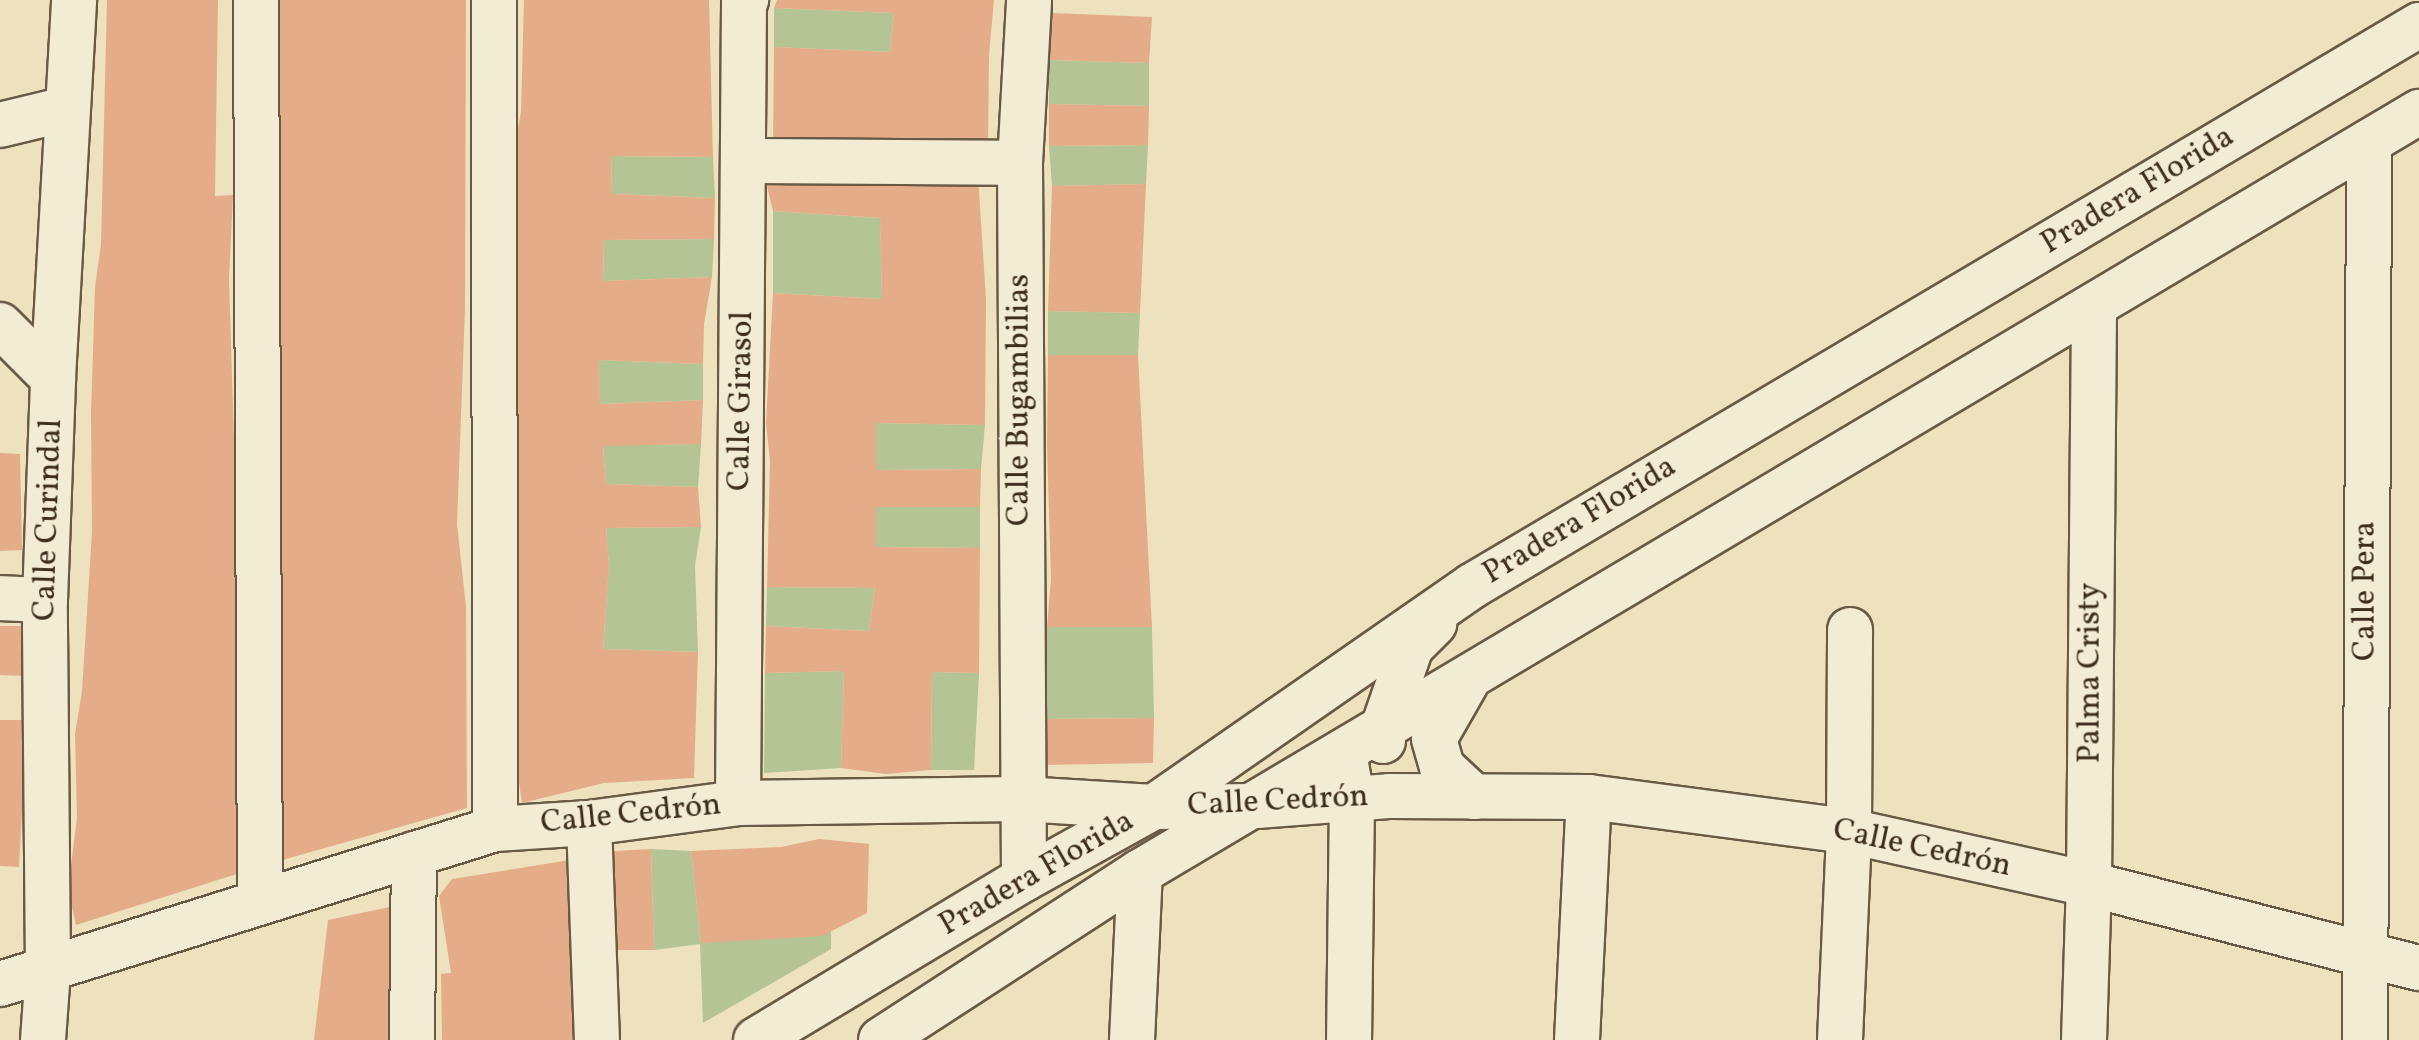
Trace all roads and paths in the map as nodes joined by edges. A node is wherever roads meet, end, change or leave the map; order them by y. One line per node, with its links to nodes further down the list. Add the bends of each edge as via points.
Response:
1 (74, 0): 7 (street, Calle Curindal)
2 (256, 0): 37 (street)
3 (494, 0): 31 (street)
4 (746, 0): 11 (street, Calle Girasol)
5 (1029, 0): 12 (street, Calle Bugambilias)
6 (2419, 25): 16 (street, Pradera Florida)
7 (66, 109): 9 (street); 15 (street, Calle Curindal)
8 (2419, 112): 10 (street, Pradera Florida)
9 (0, 125)
10 (2369, 142): 13 (street, Pradera Florida); 38 (street, Calle Pera)
11 (744, 161): 12 (street); 27 (street, Calle Girasol)
12 (1020, 163): 26 (street, Calle Bugambilias)
13 (2094, 306): 20 (street, Pradera Florida); 36 (street, Palma Cristy)
14 (0, 325): 15 (street)
15 (53, 378): 18 (street, Calle Curindal)
16 (1472, 586): 21 (street, via 1411,647); 29 (street, Pradera Florida)
17 (0, 598): 18 (street)
18 (45, 600): 40 (street, Calle Curindal)
19 (1850, 630): 32 (street)
20 (1467, 680): 21 (street, Pradera Florida); 24 (street, via 1434,739 1442,767)
21 (1382, 731): 22 (street, Pradera Florida); 23 (street)
22 (1344, 753): 23 (street); 28 (street, Pradera Florida)
23 (1370, 797): 24 (street, Calle Cedrón); 28 (street, Calle Cedrón); 49 (street)
24 (1474, 797): 25 (street, Calle Cedrón)
25 (1589, 797): 32 (street, Calle Cedrón); 50 (street)
26 (1022, 799): 27 (street, Calle Cedrón); 29 (street, Calle Cedrón); 35 (street, Calle Bugambilias)
27 (738, 803): 30 (street, Calle Cedrón)
28 (1257, 806): 29 (street, Calle Cedrón); 34 (street, Pradera Florida)
29 (1154, 807): 35 (street, Pradera Florida)
30 (589, 823): 31 (street, Calle Cedrón); 45 (street)
31 (495, 829): 33 (street, Calle Cedrón)
32 (1849, 831): 36 (street, Calle Cedrón); 51 (street)
33 (414, 854): 37 (street, Calle Cedrón); 44 (street)
34 (1140, 872): 41 (street, Pradera Florida); 48 (street)
35 (1024, 879): 41 (street, via 1007,923); 46 (street, Pradera Florida)
36 (2089, 884): 38 (street, Calle Cedrón); 52 (street, Palma Cristy)
37 (260, 902): 40 (street, Calle Cedrón)
38 (2365, 953): 39 (street, Calle Cedrón); 53 (street, Calle Pera)
39 (2419, 968)
40 (48, 971): 42 (street, Calle Cedrón); 43 (street, Calle Curindal)
41 (973, 981): 47 (street, Pradera Florida)
42 (0, 984)
43 (43, 1040)
44 (412, 1040)
45 (597, 1040)
46 (756, 1040)
47 (881, 1040)
48 (1132, 1040)
49 (1349, 1040)
50 (1577, 1040)
51 (1840, 1040)
52 (2084, 1040)
53 (2365, 1040)

